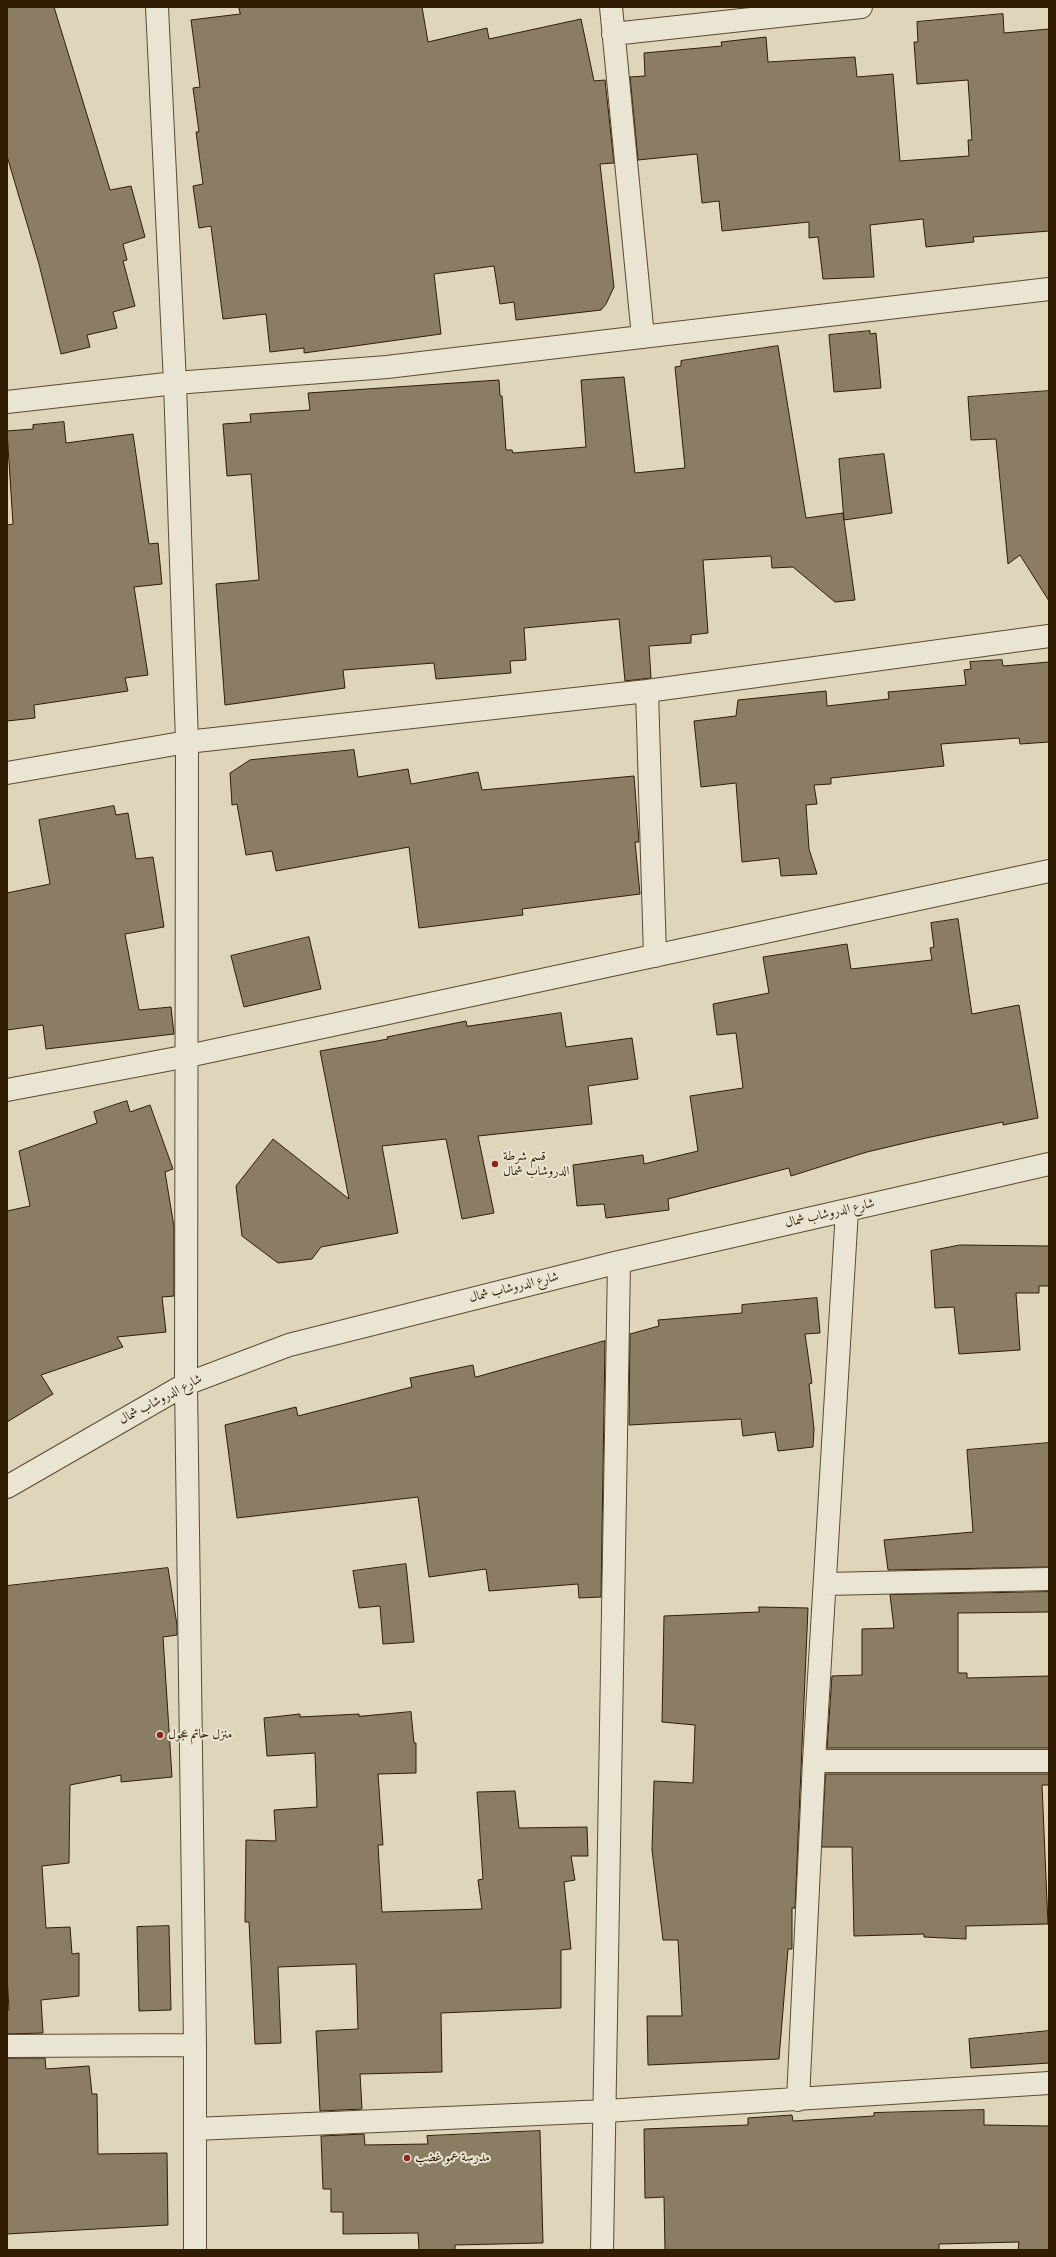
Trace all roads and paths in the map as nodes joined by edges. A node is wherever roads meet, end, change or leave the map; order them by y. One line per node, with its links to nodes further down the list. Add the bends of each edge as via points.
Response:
1 (157, 7): 7 (street)
2 (611, 7): 4 (street)
3 (861, 7): 4 (street)
4 (613, 34): 6 (street)
5 (1049, 289): 6 (street)
6 (643, 338): 7 (street, via 387,367)
7 (175, 383): 8 (street); 11 (street)
8 (7, 402)
9 (1049, 636): 10 (street)
10 (647, 691): 11 (street); 14 (street)
11 (187, 742): 12 (street); 15 (street)
12 (7, 773)
13 (1049, 871): 14 (street)
14 (655, 956): 15 (street)
15 (188, 1056): 16 (street); 20 (street)
16 (7, 1090)
17 (1049, 1164): 18 (street, شارع الدروشاب شمال)
18 (847, 1210): 19 (street, شارع الدروشاب شمال); 23 (street)
19 (619, 1262): 20 (street, شارع الدروشاب شمال, via 288,1345); 30 (street)
20 (186, 1384): 21 (street, شارع الدروشاب شمال); 26 (street)
21 (7, 1487)
22 (1049, 1579): 23 (street)
23 (826, 1584): 24 (street)
24 (814, 1761): 25 (street); 29 (street)
25 (1049, 1761)
26 (195, 2045): 27 (street); 31 (street)
27 (7, 2046)
28 (1049, 2083): 29 (street)
29 (798, 2100): 30 (street)
30 (606, 2111): 31 (street); 33 (street)
31 (195, 2129): 32 (street)
32 (195, 2250)
33 (602, 2250)

